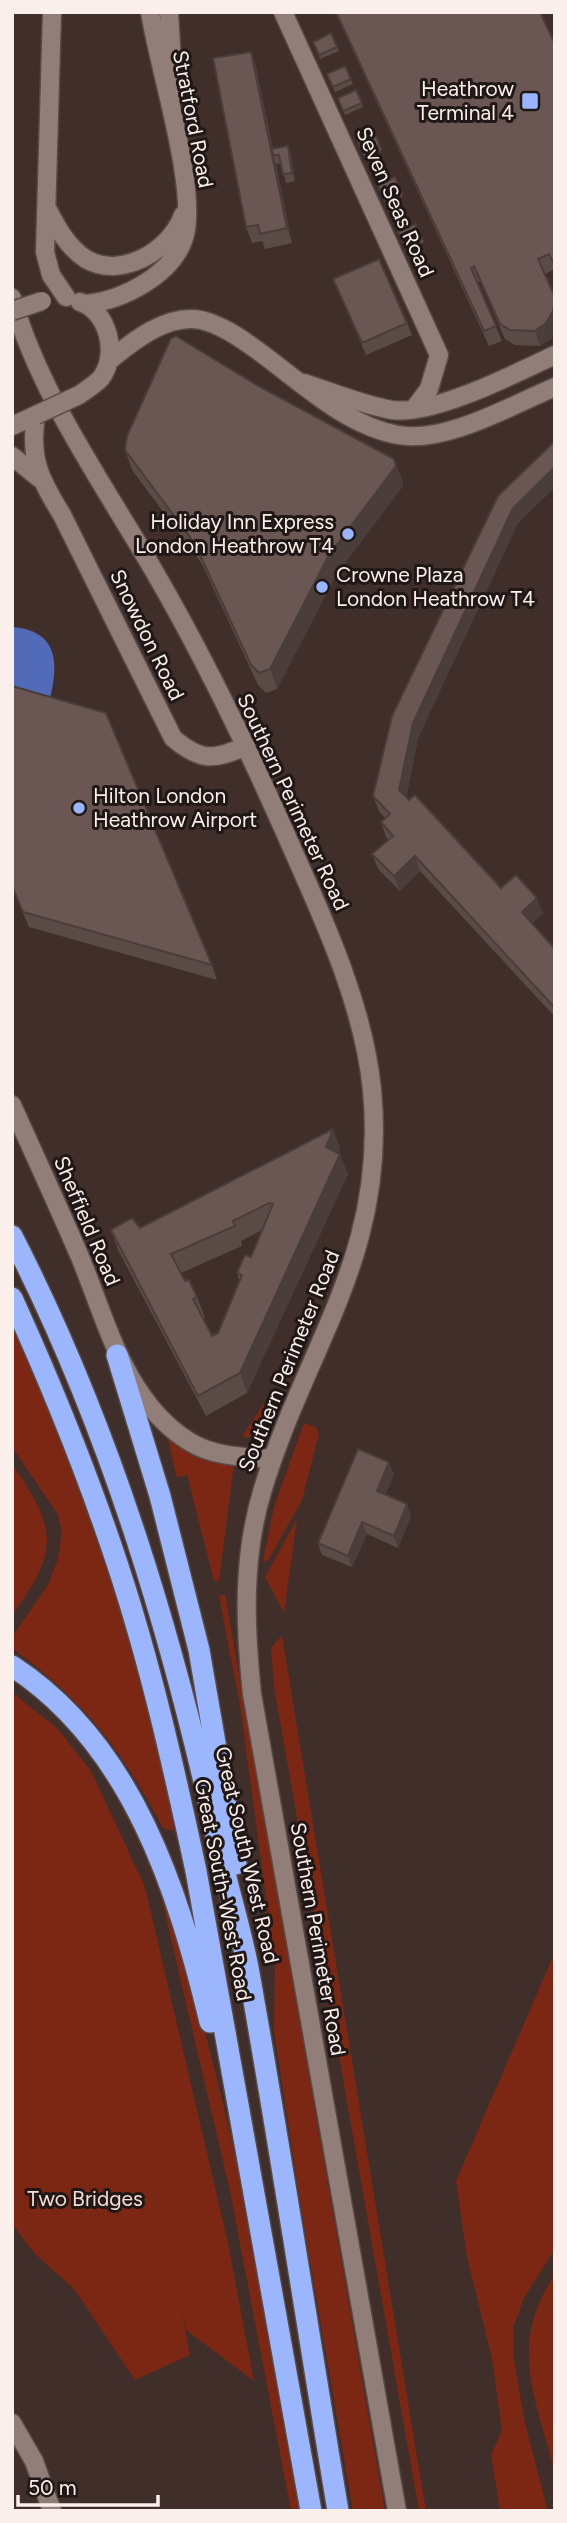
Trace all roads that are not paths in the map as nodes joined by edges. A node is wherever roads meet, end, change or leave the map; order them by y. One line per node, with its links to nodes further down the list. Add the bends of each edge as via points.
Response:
1 (52, 12): 7 (street)
2 (150, 12): 5 (street, Stratford Road)
3 (169, 12): 5 (street)
4 (283, 12): 16 (street, Seven Seas Road, via 439,355 429,389)
5 (176, 132): 6 (street, Stratford Road)
6 (186, 206): 7 (street, via 173,233 157,250 113,266 85,258 72,247); 10 (street, Stratford Road, via 185,236 166,266 120,296)
7 (47, 208): 8 (street, via 46,252 51,275)
8 (66, 297): 10 (street); 11 (street, bridge)
9 (12, 298): 21 (street, Southern Perimeter Road, via 42,374 100,485 155,572)
10 (87, 304): 13 (street, via 104,323)
11 (12, 311)
12 (555, 355): 16 (street, via 437,404)
13 (110, 360): 14 (street, via 148,333 171,323 199,320 232,332); 17 (street, bridge, via 100,379 79,395)
14 (304, 383): 15 (street, via 337,410 400,436 443,432); 16 (street, via 394,410)
15 (555, 387)
16 (414, 409)
17 (36, 415): 18 (street); 20 (street, Snowdon Road, via 33,448)
18 (12, 426)
19 (12, 456): 20 (street, Snowdon Road)
20 (42, 480): 21 (street, Snowdon Road, via 173,738 207,758)
21 (246, 746): 26 (street, Southern Perimeter Road, via 345,974 367,1054 374,1113 369,1202 362,1237 336,1313)
22 (12, 1105): 25 (street, Sheffield Road)
23 (12, 1236): 28 (highway, Great South West Road, via 69,1360 143,1557 201,1762)
24 (12, 1298): 29 (highway, Great South-West Road, via 83,1466 148,1667 197,1871)
25 (117, 1355): 26 (street, Sheffield Road, via 152,1407 190,1443 218,1453); 28 (highway, via 160,1496 199,1650 232,1835)
26 (273, 1460): 34 (street, Southern Perimeter Road, via 261,1495 247,1577 252,1694)
27 (12, 1666): 29 (highway, via 50,1696 96,1744 139,1812 169,1879 197,1969)
28 (249, 1970): 33 (highway, Great South West Road)
29 (260, 2224): 32 (highway, Great South-West Road)
30 (12, 2423): 31 (street, via 34,2461)
31 (52, 2511)
32 (311, 2511)
33 (338, 2511)
34 (397, 2511)

